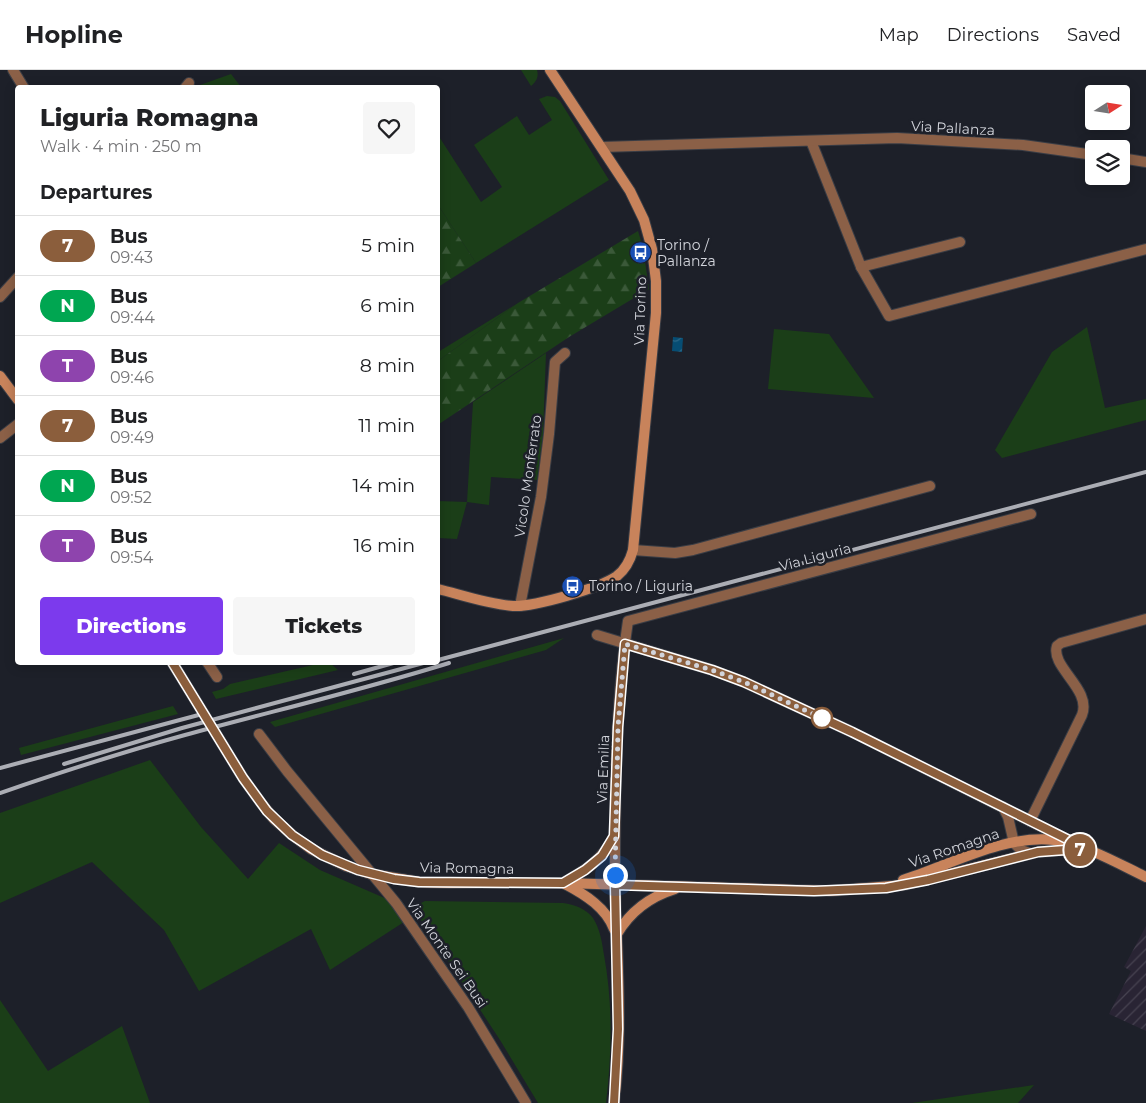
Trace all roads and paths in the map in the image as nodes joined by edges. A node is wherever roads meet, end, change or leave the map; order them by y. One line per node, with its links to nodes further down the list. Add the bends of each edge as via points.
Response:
1 (14, 70): 3 (street)
2 (550, 70): 5 (main road, Via Torino)
3 (22, 85)
4 (811, 141): 5 (street, Via Pallanza); 6 (street, Via Pallanza, via 897,138 1023,145); 11 (street)
5 (602, 147): 21 (main road, Via Torino, via 644,220 656,281 656,313)
6 (1085, 154)
7 (1130, 159): 8 (street)
8 (1146, 162)
9 (960, 242): 11 (street)
10 (1146, 249): 11 (street, via 889,316)
11 (861, 266)
12 (15, 280): 13 (street)
13 (0, 297)
14 (565, 354): 23 (street, Vicolo Monferrato, via 556,362 541,497)
15 (0, 376): 16 (main road)
16 (15, 395)
17 (15, 426): 18 (street)
18 (0, 438)
19 (930, 486): 21 (street, via 693,550 675,553)
20 (1031, 514): 26 (street, Via Liguria, via 628,621)
21 (633, 550): 23 (main road, Via Torino, via 625,568 604,583)
22 (440, 589): 23 (main road)
23 (520, 606)
24 (1146, 619): 32 (street, via 1057,646 1058,659 1082,697 1084,706)
25 (597, 636): 26 (street)
26 (625, 644): 31 (street, via 744,682); 34 (street, Via Emilia)
27 (174, 665): 40 (main road, Via Romagna, via 243,778 274,818 310,849)
28 (209, 665): 29 (street)
29 (217, 677)
30 (259, 734): 40 (street, Via Monte Sei Busi)
31 (1003, 807): 32 (street); 36 (street)
32 (1030, 821): 33 (street)
33 (1046, 829): 35 (street); 38 (street)
34 (614, 836): 42 (street, via 602,856); 43 (street, Via Emilia)
35 (1048, 840): 36 (main road, Via Romagna); 37 (street); 38 (main road, Via Romagna)
36 (1014, 843): 39 (street); 45 (main road, Via Romagna, via 912,877)
37 (1044, 851): 38 (main road, Via Romagna); 39 (main road, Via Romagna)
38 (1091, 851): 41 (main road)
39 (1029, 853): 45 (main road, Via Romagna, via 904,885)
40 (371, 874): 42 (main road, Via Romagna, via 419,882); 47 (street, Via Monte Sei Busi, via 396,903 468,1007)
41 (1146, 877)
42 (563, 883): 43 (main road, Via Romagna); 46 (main road, Via Emilia, via 600,908)
43 (615, 885): 44 (main road, Via Romagna); 46 (main road, Via Emilia)
44 (682, 886): 45 (main road, Via Romagna, via 814,891); 46 (main road, via 641,906 627,918)
45 (863, 888)
46 (616, 935): 48 (main road, Via Emilia, via 618,1040)
47 (526, 1103)
48 (614, 1103)

